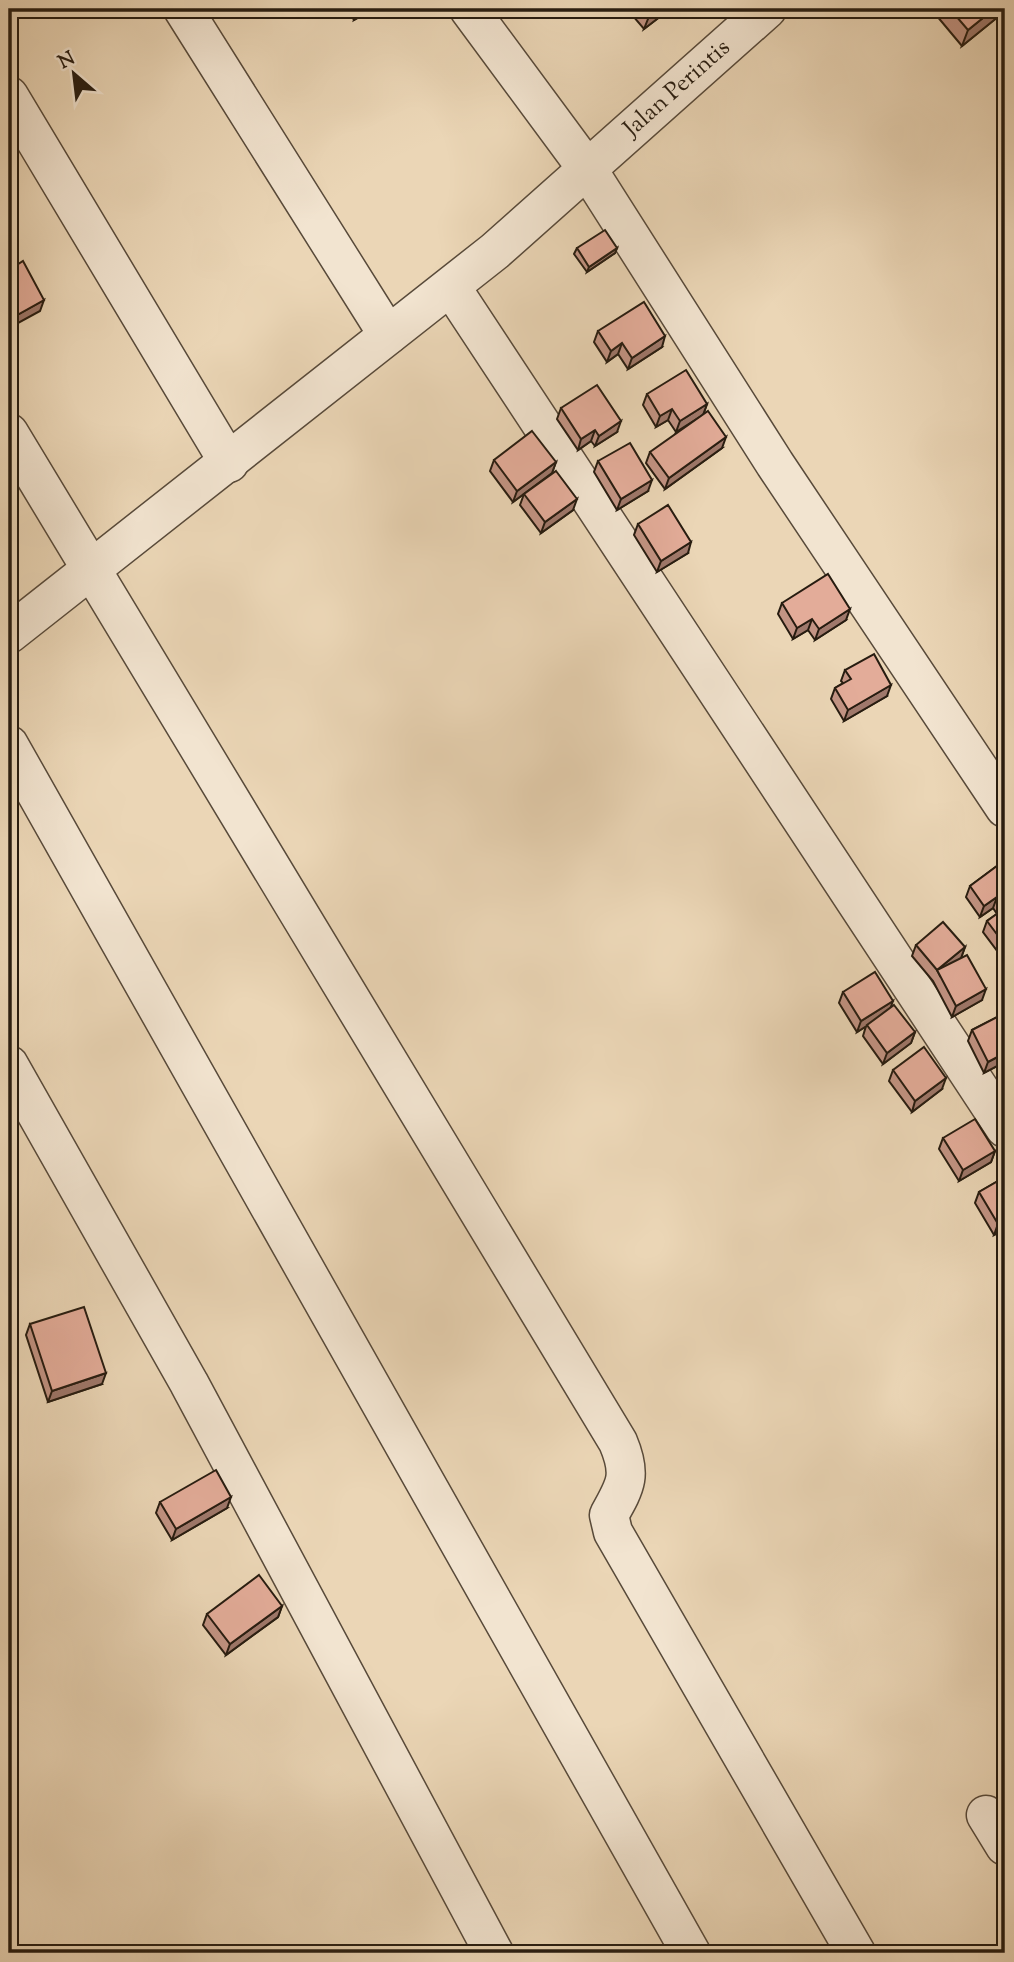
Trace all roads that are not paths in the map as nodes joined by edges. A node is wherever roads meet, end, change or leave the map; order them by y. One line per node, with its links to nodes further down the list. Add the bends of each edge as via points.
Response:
1 (183, 9): 7 (street)
2 (469, 9): 5 (street)
3 (767, 9): 5 (street, Jalan Perintis)
4 (9, 96): 9 (street)
5 (589, 170): 6 (street, Jalan Perintis); 13 (street, via 775,464)
6 (451, 287): 7 (street, Jalan Perintis); 15 (street)
7 (388, 335): 9 (street, Jalan Perintis)
8 (9, 433): 10 (street)
9 (229, 463): 10 (street, Jalan Perintis)
10 (90, 569): 11 (street, Jalan Perintis); 18 (street, via 618,1442 627,1463 625,1486 609,1516 613,1532)
11 (9, 634)
12 (9, 745): 17 (street)
13 (1005, 808)
14 (9, 1065): 16 (street, via 189,1383)
15 (1005, 1128)
16 (494, 1953)
17 (691, 1953)
18 (856, 1953)

